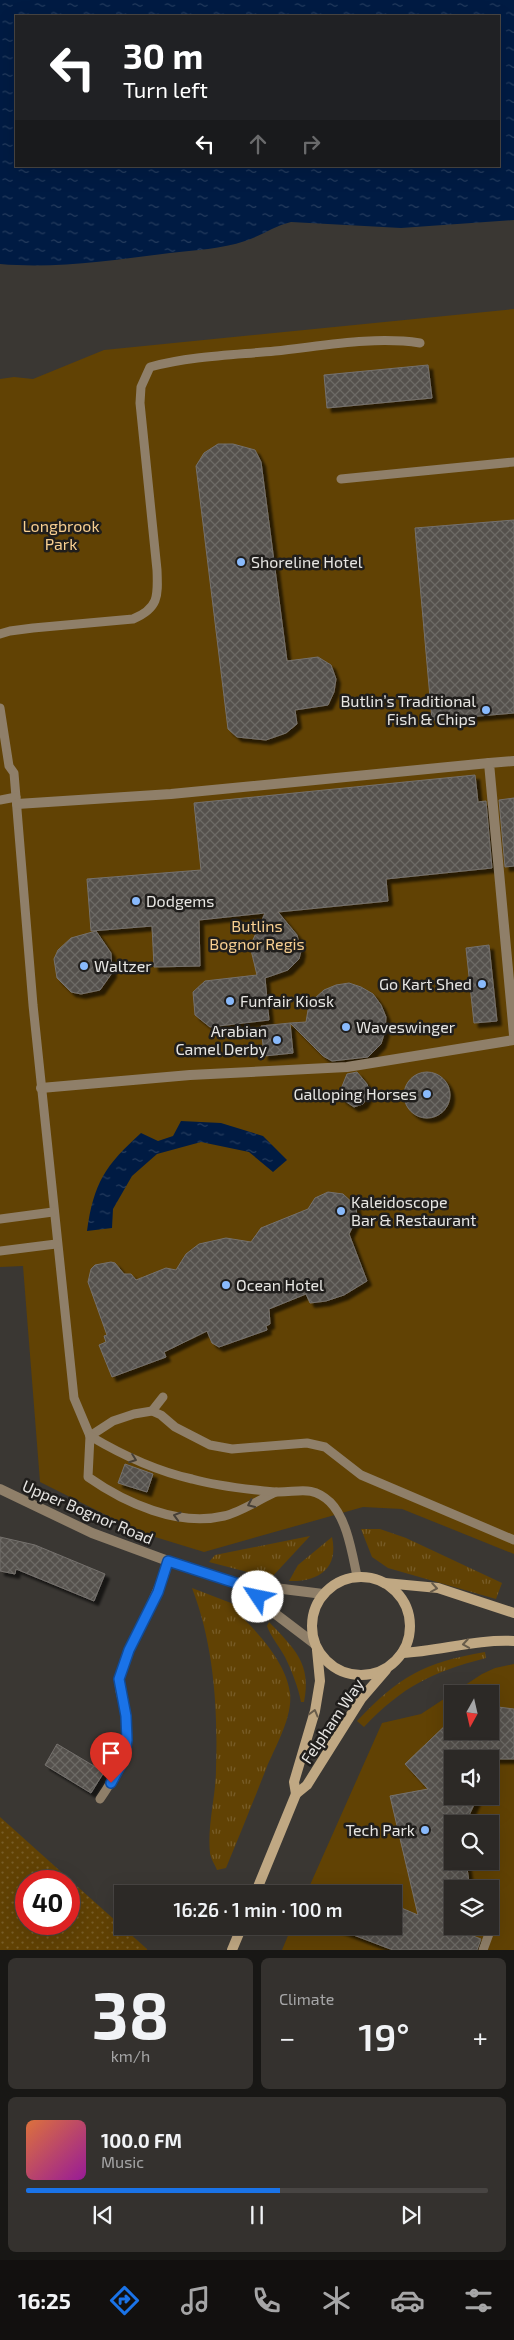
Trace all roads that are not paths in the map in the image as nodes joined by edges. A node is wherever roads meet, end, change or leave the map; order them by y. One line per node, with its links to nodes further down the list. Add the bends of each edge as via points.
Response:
1 (420, 343): 4 (lane, via 369,341 182,360 150,367 143,381 140,403 158,590 154,606 133,619)
2 (514, 462): 3 (lane)
3 (341, 479)
4 (0, 634)
5 (0, 708): 9 (lane)
6 (514, 762): 7 (street)
7 (489, 763): 9 (street, via 171,794); 10 (street)
8 (0, 800): 9 (lane)
9 (17, 801): 12 (lane)
10 (514, 1035)
11 (514, 1040): 12 (street, via 347,1067 190,1075)
12 (41, 1088): 13 (lane)
13 (53, 1212): 14 (lane); 15 (lane)
14 (0, 1219)
15 (56, 1244): 16 (lane); 19 (lane, via 74,1398)
16 (0, 1251)
17 (163, 1397): 18 (lane)
18 (152, 1411): 19 (lane, via 113,1421); 22 (lane, via 210,1445 232,1449 293,1442 325,1447 361,1475)
19 (90, 1436): 21 (lane, one-way to 21, via 120,1454 192,1480); 21 (lane, one-way to 19, via 225,1516 191,1520 142,1506 110,1493 88,1477)
20 (0, 1489): 23 (street, Upper Bognor Road, via 92,1533)
21 (276, 1492): 24 (lane, via 304,1489 331,1502 343,1524)
22 (514, 1540)
23 (168, 1561): 26 (street, Upper Bognor Road); 34 (lane, via 158,1592 129,1650 119,1679 126,1716 124,1759)
24 (357, 1576): 25 (main road); 27 (main road, via 340,1580)
25 (385, 1583): 28 (main road, one-way to 28, via 438,1588); 31 (main road, via 405,1604 410,1618 410,1634)
26 (251, 1588): 27 (street, Upper Bognor Road); 30 (street, via 265,1606)
27 (323, 1594): 30 (main road, via 312,1619)
28 (514, 1613)
29 (514, 1641): 31 (main road, one-way to 31, via 470,1643)
30 (316, 1647): 32 (main road, via 333,1666 353,1674 376,1673); 33 (main road, Felpham Way, one-way to 30, via 294,1782 320,1682)
31 (402, 1653): 32 (main road)
32 (392, 1664): 33 (main road, Felpham Way, via 361,1699 307,1785)
33 (296, 1794): 35 (main road, Felpham Way)
34 (100, 1799)
35 (259, 1885)
36 (238, 1935): 38 (main road)
37 (489, 1935): 39 (lane)
38 (232, 1950)
39 (483, 1950)

